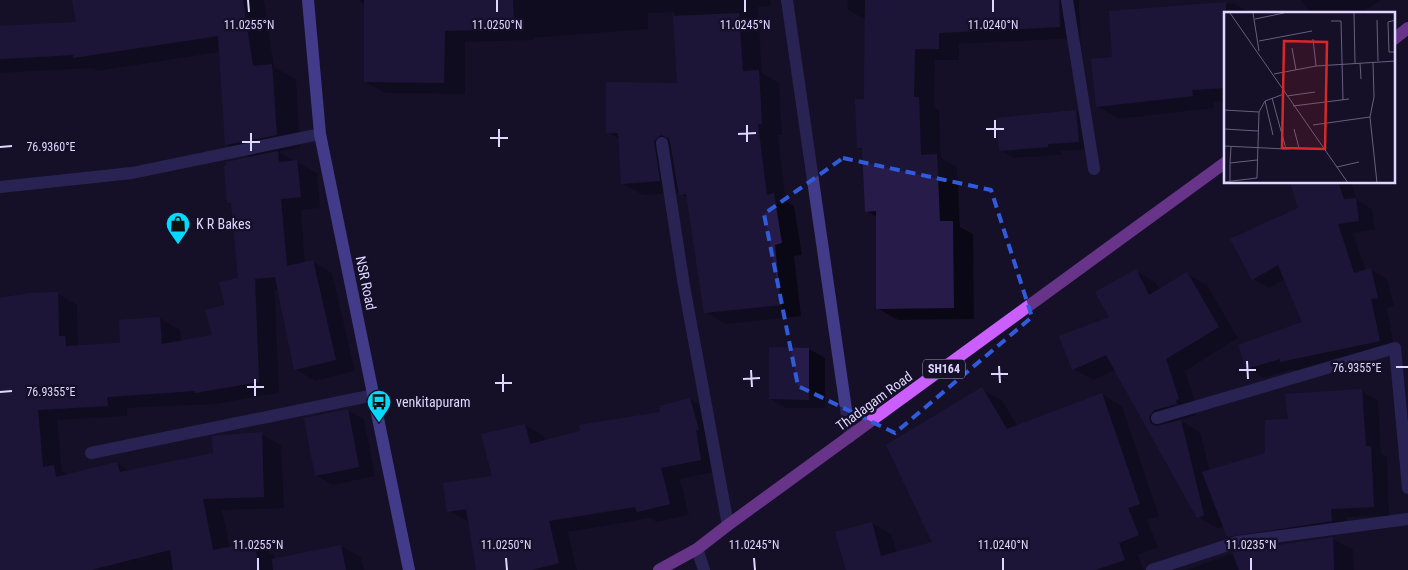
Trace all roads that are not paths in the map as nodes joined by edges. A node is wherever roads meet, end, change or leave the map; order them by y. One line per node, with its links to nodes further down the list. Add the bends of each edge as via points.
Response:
1 (308, 0): 6 (main road, NSR Road)
2 (787, 0): 13 (street)
3 (1067, 0): 9 (street)
4 (1408, 28): 5 (main road)
5 (1396, 37)
6 (320, 134): 10 (street, via 132,173); 11 (main road, NSR Road)
7 (662, 143): 17 (street, via 684,286)
8 (1224, 163): 13 (main road, Thadagam Road / SH164)
9 (1094, 169)
10 (0, 187)
11 (374, 396): 14 (street); 19 (main road, NSR Road)
12 (1157, 418): 15 (street, via 1396,348)
13 (850, 437): 17 (main road, Thadagam Road / SH164)
14 (91, 453)
15 (1408, 488)
16 (1408, 519): 22 (street, via 1236,542)
17 (728, 525): 18 (main road, Thadagam Road / SH164)
18 (697, 549): 20 (main road, Thadagam Road / SH164); 21 (street)
19 (409, 570)
20 (659, 570)
21 (704, 570)
22 (1152, 570)

